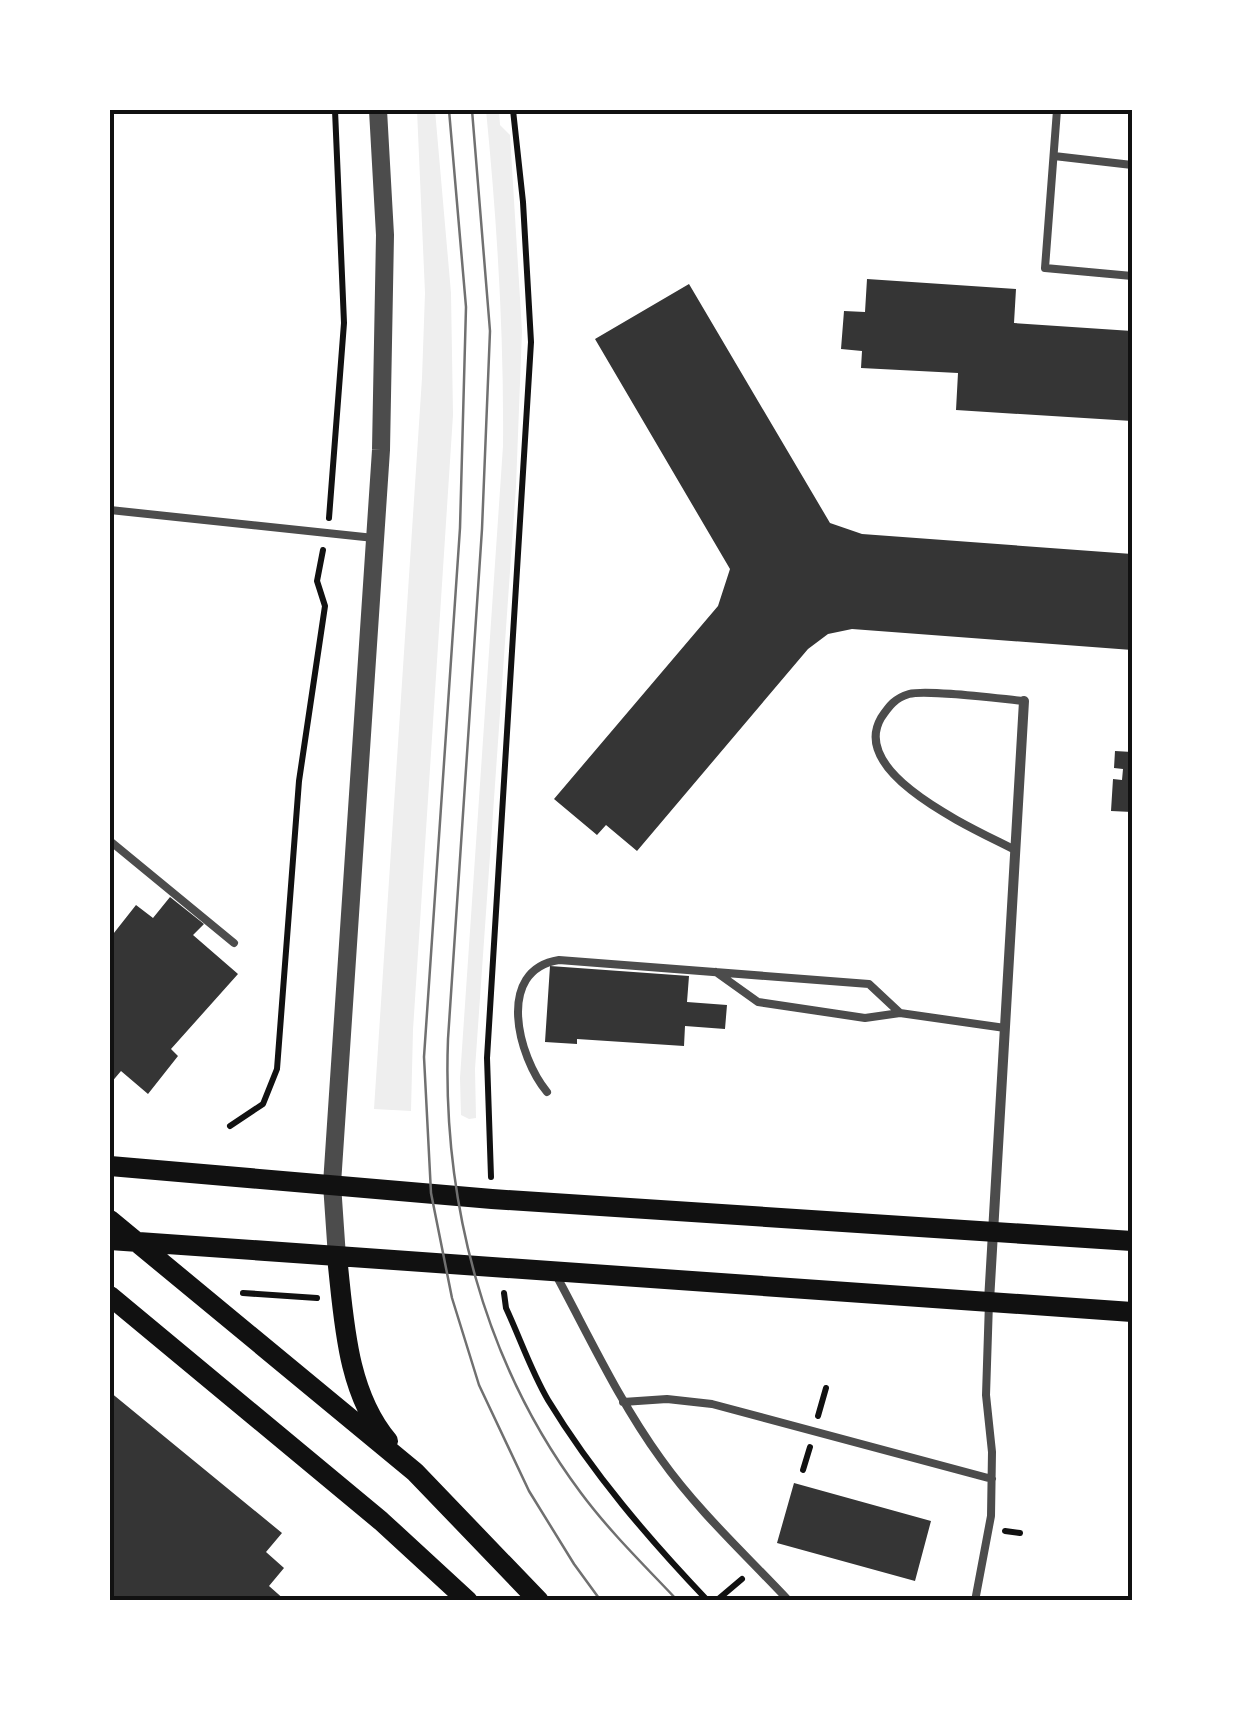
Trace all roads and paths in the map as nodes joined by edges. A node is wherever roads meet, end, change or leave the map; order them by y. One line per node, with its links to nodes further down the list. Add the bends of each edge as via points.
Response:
1 (335, 110): 9 (path, via 344,322)
2 (378, 110): 10 (street, via 385,333)
3 (513, 110): 22 (path, via 530,342 487,1058)
4 (1057, 110): 5 (lane)
5 (1054, 156): 6 (lane); 7 (lane, via 1045,268)
6 (1132, 164)
7 (1132, 276)
8 (110, 510): 9 (lane)
9 (326, 534): 10 (lane); 19 (path, via 316,581 324,606 299,781 277,1069 263,1104)
10 (375, 538): 21 (street)
11 (1024, 701): 13 (street); 13 (lane, via 912,692 890,704 876,727 888,772 958,822)
12 (110, 841): 14 (lane)
13 (1016, 850): 17 (street)
14 (234, 943)
15 (713, 970): 16 (lane, via 758,1002 865,1018); 16 (lane, via 869,984); 18 (lane, via 541,962 520,993 518,1032 534,1077)
16 (900, 1013): 17 (lane)
17 (1004, 1028): 24 (street)
18 (547, 1092)
19 (230, 1126)
20 (110, 1166): 21 (main road)
21 (332, 1184): 22 (main road); 28 (street)
22 (492, 1199): 24 (main road)
23 (110, 1220): 27 (main road)
24 (992, 1232): 26 (main road); 34 (street)
25 (110, 1240): 27 (main road)
26 (1132, 1241)
27 (136, 1242): 28 (main road); 37 (main road)
28 (338, 1257): 29 (main road); 37 (main road, via 353,1367 366,1405)
29 (500, 1267): 30 (main road); 41 (path, via 506,1308 546,1396 619,1503)
30 (553, 1269): 34 (main road); 36 (lane)
31 (243, 1293): 33 (path)
32 (110, 1296): 39 (main road, via 382,1521)
33 (318, 1298)
34 (990, 1302): 35 (main road); 38 (lane, via 986,1395)
35 (1132, 1312)
36 (623, 1402): 38 (lane, via 712,1404); 42 (lane, via 688,1494)
37 (415, 1472): 40 (main road)
38 (992, 1479): 43 (lane)
39 (458, 1597)
40 (539, 1601)
41 (708, 1601)
42 (789, 1601)
43 (975, 1601)

